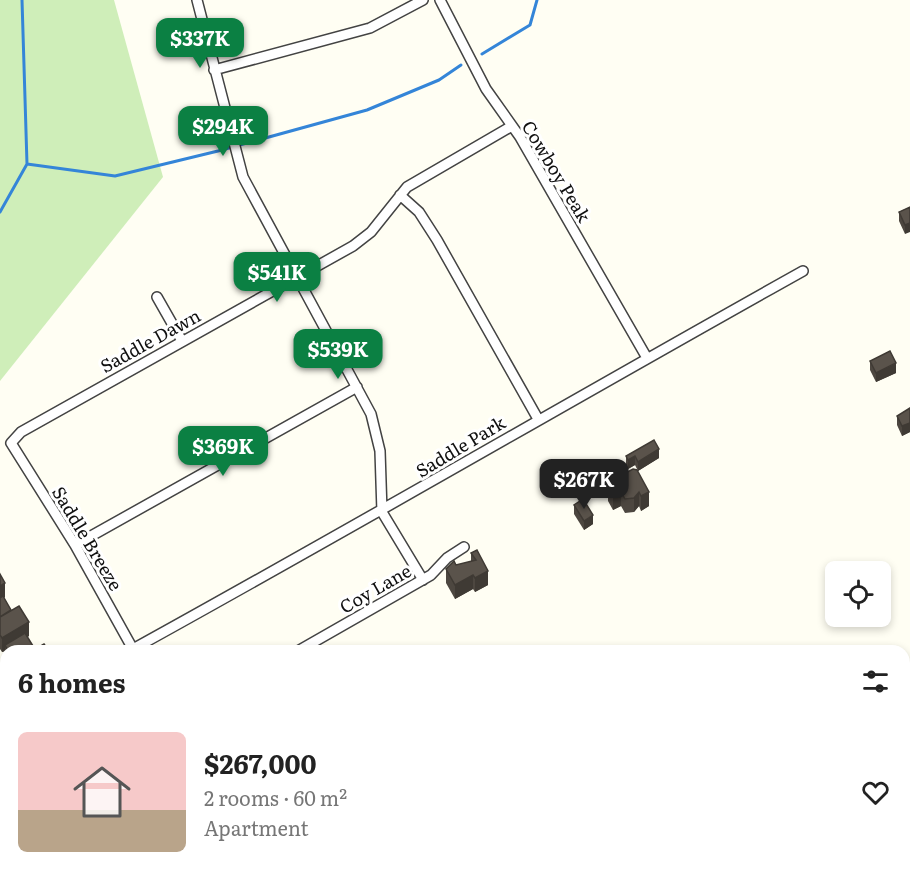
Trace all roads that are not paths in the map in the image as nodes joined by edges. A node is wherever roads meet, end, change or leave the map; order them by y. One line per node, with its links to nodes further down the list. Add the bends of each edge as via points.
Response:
1 (197, 0): 4 (street)
2 (423, 0): 4 (street, via 370,28)
3 (440, 0): 5 (street, Cowboy Peak, via 486,89)
4 (214, 70): 8 (street, via 243,177)
5 (512, 126): 6 (street, Saddle Dawn, via 416,180); 11 (street, Cowboy Peak)
6 (400, 195): 8 (street, Saddle Dawn, via 363,239); 13 (street, via 419,212 437,240)
7 (803, 271): 11 (street, Saddle Park)
8 (295, 278): 10 (street, Saddle Dawn); 12 (street)
9 (157, 297): 10 (street)
10 (182, 341): 14 (street, Saddle Dawn, via 21,432)
11 (647, 358): 13 (street, Saddle Park)
12 (357, 387): 15 (street, via 371,414 380,451); 16 (street)
13 (538, 419): 15 (street, Saddle Park)
14 (11, 443): 16 (street, Saddle Breeze)
15 (382, 512): 18 (street); 20 (street, Saddle Park)
16 (75, 545): 19 (street, Saddle Breeze)
17 (464, 547): 18 (street, Coy Lane)
18 (423, 580): 21 (street, Coy Lane)
19 (131, 645)
20 (143, 645)
21 (309, 645)

